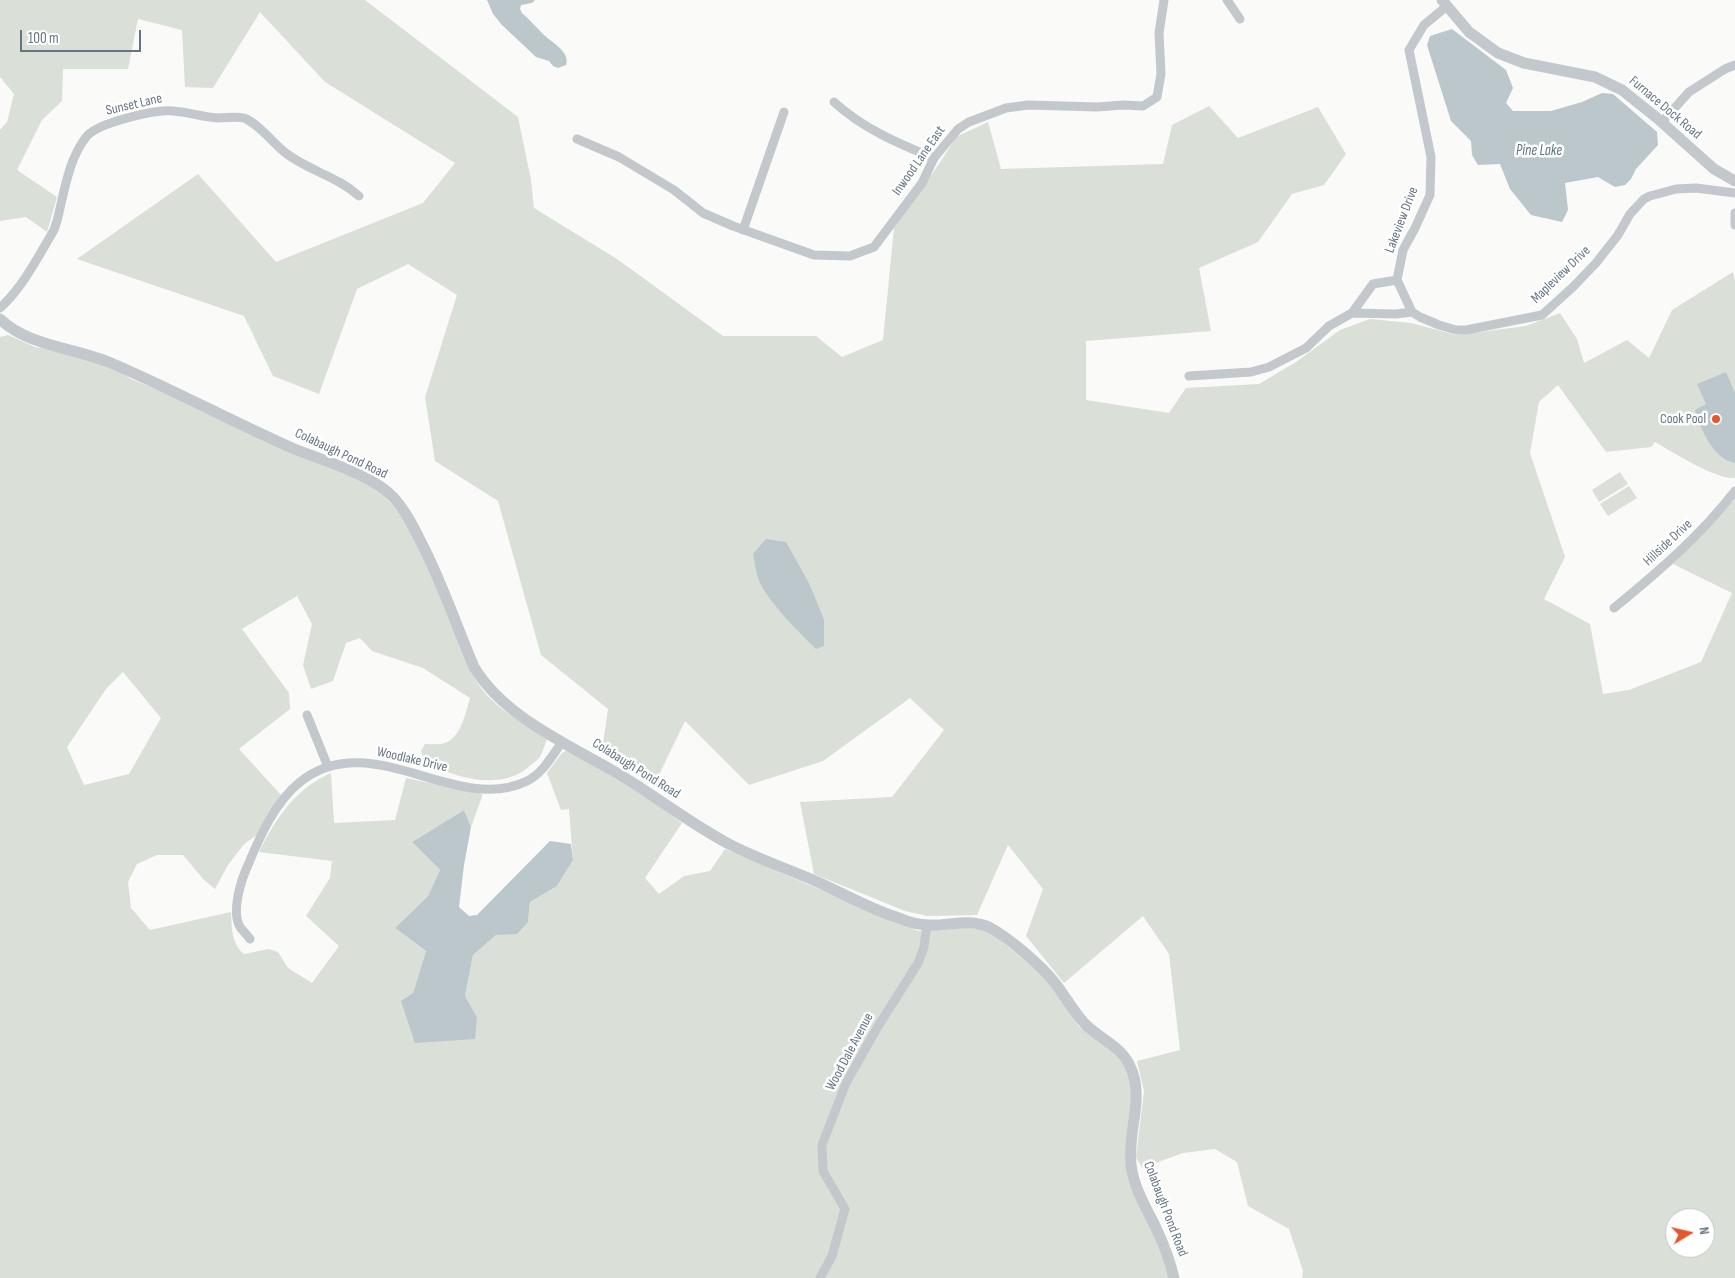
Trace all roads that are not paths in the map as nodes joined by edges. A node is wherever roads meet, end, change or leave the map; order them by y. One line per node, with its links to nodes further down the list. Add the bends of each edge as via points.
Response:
1 (1164, 0): 10 (street, Inwood Lane East, via 1158,32 1161,74 1157,97 1143,106 1028,105 1006,108 958,129)
2 (1227, 0): 4 (street)
3 (1445, 3): 8 (street, Furnace Dock Road, via 1469,32 1498,53 1524,63 1601,79 1622,90); 17 (street, Lakeview Drive, via 1424,25 1409,50 1431,157 1430,195 1403,250)
4 (1240, 19)
5 (1735, 65): 8 (street, via 1689,92)
6 (834, 102): 10 (street, via 849,116 902,146)
7 (784, 112): 16 (street)
8 (1662, 122): 11 (street, Furnace Dock Road, via 1714,169)
9 (577, 139): 16 (street, Inwood Lane East, via 619,157 674,190 703,213)
10 (934, 158): 16 (street, Inwood Lane East, via 922,184 874,247 864,252 850,256 814,255)
11 (1735, 181)
12 (1735, 194): 19 (street, Mapleview Drive, via 1696,188 1676,189 1658,192 1644,199 1596,263 1542,315 1456,330)
13 (359, 196): 18 (street, Sunset Lane, via 340,181 289,156 251,121 242,118 172,111 102,126 82,144 71,168 54,230 21,284)
14 (1735, 214): 15 (street)
15 (1735, 225)
16 (743, 230)
17 (1397, 280): 19 (street); 20 (street, via 1373,284)
18 (0, 308)
19 (1412, 312): 20 (street)
20 (1352, 313): 22 (street, via 1329,326 1306,348 1269,367 1250,372)
21 (0, 319): 26 (street, Colabaugh Pond Road, via 29,339 82,352 129,370 381,487 400,506 422,544 480,677 503,702)
22 (1189, 376)
23 (1735, 491): 24 (street, Hillside Drive, via 1690,543)
24 (1614, 608)
25 (307, 715): 27 (street)
26 (562, 742): 27 (street, Woodlake Drive, via 546,765 527,781 505,788 461,786 370,764 343,763); 28 (street, Colabaugh Pond Road, via 761,860 895,917)
27 (328, 767): 29 (street, Woodlake Drive, via 299,782 281,802 247,867 237,896 237,916 239,926)
28 (927, 925): 30 (street, Wood Dale Avenue, via 918,963 846,1083 822,1145 822,1172 845,1209 832,1256); 31 (street, Colabaugh Pond Road, via 970,922 992,929 1031,959 1053,980 1081,1020 1124,1055 1136,1084 1131,1166)
29 (250, 939)
30 (820, 1278)
31 (1174, 1278)

